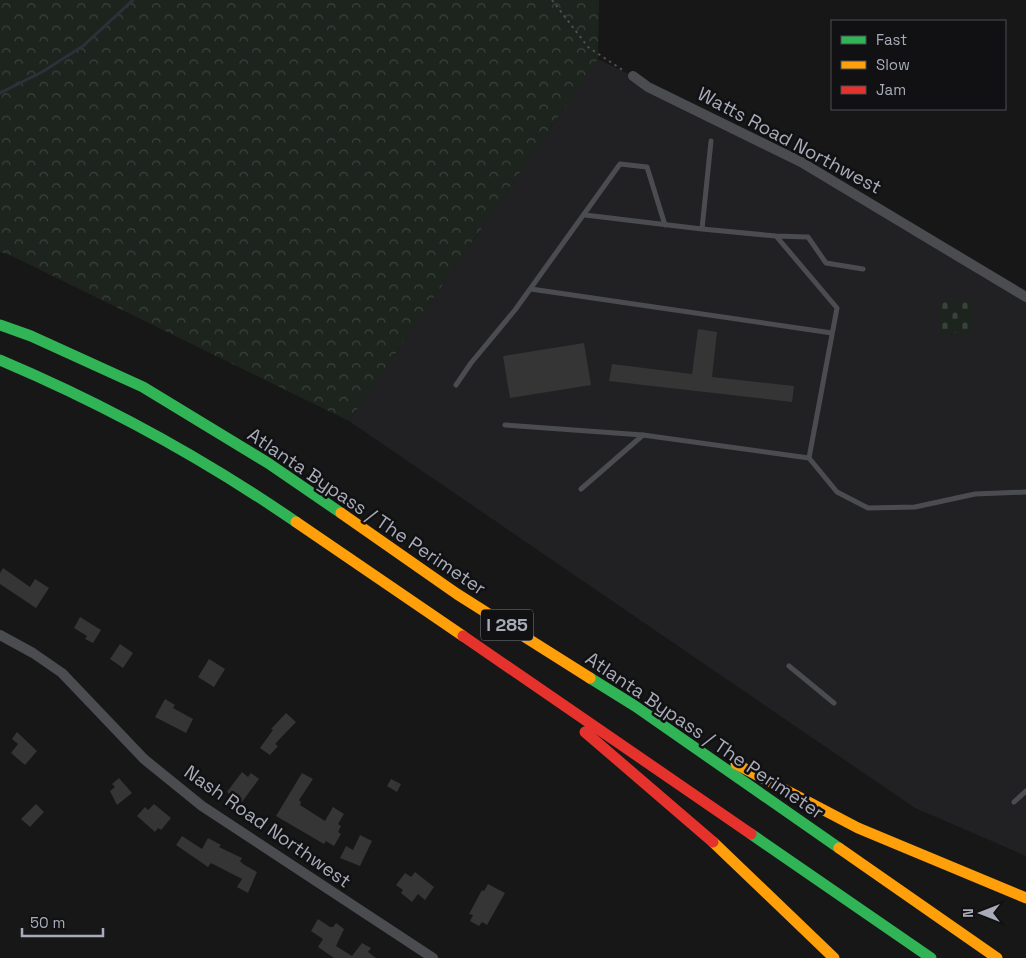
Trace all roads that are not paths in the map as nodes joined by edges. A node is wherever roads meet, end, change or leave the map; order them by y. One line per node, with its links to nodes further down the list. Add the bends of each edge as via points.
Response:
1 (632, 76): 9 (street, Watts Road Northwest, via 648,87 801,162)
2 (711, 141): 5 (lane)
3 (585, 215): 4 (lane); 4 (lane, via 620,164 647,167); 8 (lane)
4 (665, 225): 5 (lane)
5 (702, 229): 6 (lane)
6 (776, 236): 7 (lane, via 808,237 826,263); 11 (lane, via 837,308)
7 (863, 269)
8 (531, 288): 11 (lane); 13 (lane)
9 (1026, 296)
10 (0, 325): 23 (highway, Atlanta Bypass / The Perimeter / I 285, via 143,387 268,463 457,594)
11 (832, 333): 16 (lane)
12 (0, 360): 21 (highway, I 285, via 177,445 263,499)
13 (456, 385)
14 (505, 425): 15 (lane)
15 (643, 435): 16 (lane); 17 (lane)
16 (809, 458): 18 (lane, via 837,492 868,508 915,507 975,494)
17 (581, 489)
18 (1026, 492)
19 (0, 635): 27 (street, Nash Road Northwest, via 62,673 144,759 202,806)
20 (789, 666): 22 (lane)
21 (514, 672): 28 (highway, via 719,847); 29 (highway, I 285)
22 (834, 703)
23 (635, 706): 26 (highway, via 769,783 858,828); 30 (highway, Atlanta Bypass / The Perimeter / I 285)
24 (1026, 792): 25 (lane)
25 (1014, 802)
26 (1026, 898)
27 (433, 958)
28 (834, 958)
29 (931, 958)
30 (997, 958)

